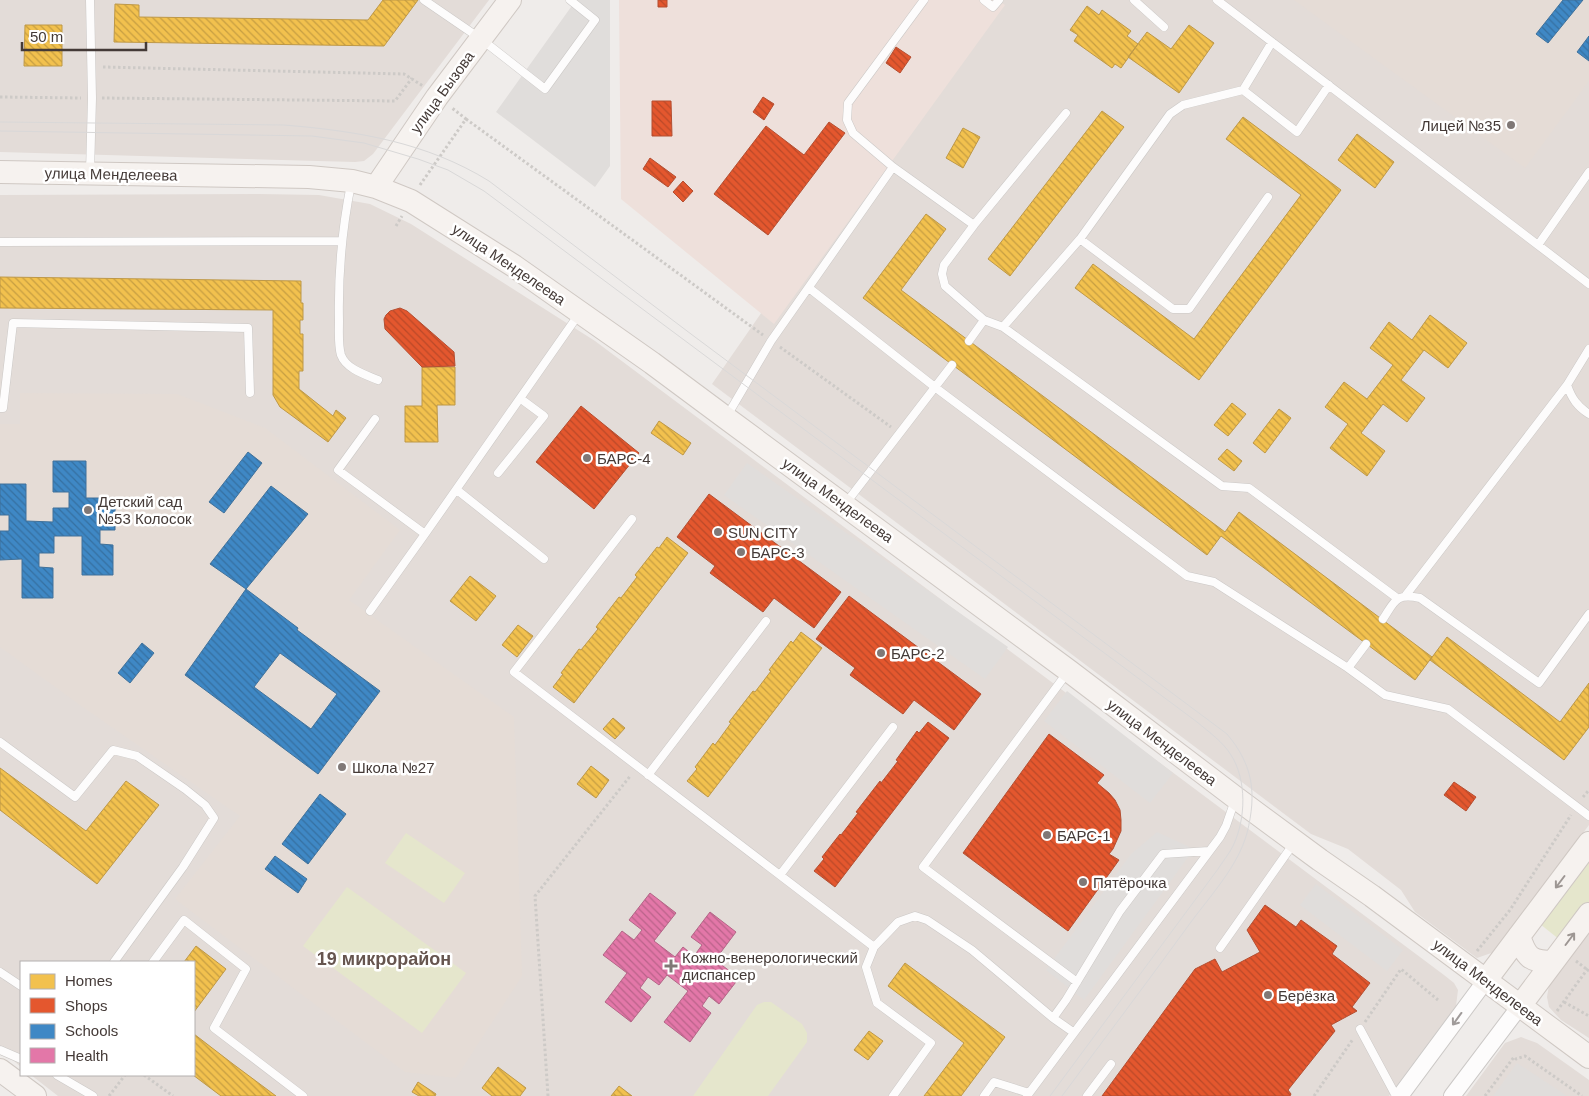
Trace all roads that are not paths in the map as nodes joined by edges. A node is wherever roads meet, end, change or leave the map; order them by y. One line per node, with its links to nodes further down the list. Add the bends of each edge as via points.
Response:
1 (90, 0): 19 (lane)
2 (424, 0): 11 (lane)
3 (510, 0): 11 (main road, улица Бызова)
4 (570, 0): 11 (lane, via 595,20 545,89)
5 (924, 0): 16 (lane, via 848,103 847,120 853,133)
6 (984, 0): 7 (lane, via 993,7)
7 (999, 0)
8 (1134, 0): 10 (lane)
9 (1217, 0): 12 (lane)
10 (1164, 27)
11 (481, 38): 21 (main road, улица Бызова)
12 (1272, 42): 13 (lane); 14 (lane)
13 (1329, 86): 14 (lane, via 1297,132); 27 (lane)
14 (1243, 90): 24 (lane, via 1183,105 1170,114)
15 (1066, 113): 23 (lane)
16 (893, 167): 23 (lane); 29 (lane)
17 (0, 172): 19 (main road, улица Менделеева)
18 (1589, 172): 27 (lane)
19 (90, 174): 20 (main road, улица Менделеева, via 309,177)
20 (352, 181): 21 (main road, улица Менделеева); 25 (lane)
21 (376, 186): 30 (main road, улица Менделеева, via 411,201)
22 (1268, 197): 24 (lane, via 1189,309 1173,309)
23 (974, 225): 31 (lane, via 944,265 942,274 945,286)
24 (1080, 239): 32 (lane)
25 (342, 240): 26 (lane); 36 (lane, via 338,303 342,356 352,368)
26 (0, 242)
27 (1538, 245): 28 (lane)
28 (1589, 284)
29 (808, 288): 38 (lane); 44 (lane, via 771,341)
30 (581, 312): 40 (lane); 44 (main road, улица Менделеева)
31 (984, 320): 32 (lane); 33 (lane)
32 (1003, 327): 52 (lane, via 1222,486 1249,488)
33 (969, 341)
34 (1589, 349): 37 (lane)
35 (952, 365): 38 (lane)
36 (378, 380)
37 (1567, 385): 42 (lane, via 1571,397); 51 (lane)
38 (936, 388): 47 (lane); 58 (lane, via 1187,576 1214,582)
39 (250, 393): 41 (lane, via 248,328 13,323 3,408)
40 (521, 399): 45 (lane, via 544,416); 46 (lane)
41 (0, 408)
42 (1589, 414)
43 (376, 418): 49 (lane, via 338,470)
44 (726, 418): 47 (main road, улица Менделеева)
45 (498, 474)
46 (457, 490): 49 (lane); 50 (lane)
47 (845, 505): 59 (main road, улица Менделеева)
48 (632, 518): 62 (lane, via 514,672)
49 (426, 534): 53 (lane)
50 (544, 559)
51 (1406, 595): 52 (lane); 54 (lane, via 1420,598 1539,683)
52 (1397, 598): 55 (lane)
53 (370, 611)
54 (1589, 614)
55 (1383, 619)
56 (766, 621): 62 (lane)
57 (1366, 644): 58 (lane)
58 (1348, 668): 64 (lane, via 1385,695 1448,709)
59 (1069, 671): 63 (main road, улица Менделеева); 78 (lane, via 924,866)
60 (894, 727): 68 (lane)
61 (0, 742): 74 (lane, via 75,797 112,750 137,756 205,805 214,818)
62 (648, 775): 68 (lane)
63 (1236, 798): 65 (main road, улица Менделеева); 67 (lane, via 1226,826)
64 (1589, 816)
65 (1295, 841): 72 (lane); 77 (main road, улица Менделеева)
66 (1589, 843): 70 (main road, one-way to 70)
67 (1209, 851): 78 (lane, via 1163,854 1120,911); 83 (lane)
68 (780, 875): 71 (lane)
69 (1589, 914): 73 (main road, one-way to 69)
70 (1519, 936): 73 (main road, via 1524,952 1538,962); 77 (main road)
71 (874, 947): 81 (lane, via 898,922 915,916 927,920 972,950); 94 (lane, via 866,967 877,1003 932,1043)
72 (1220, 948)
73 (1562, 959): 80 (main road)
74 (115, 961)
75 (154, 961): 93 (lane, via 184,920 246,969 214,1028)
76 (0, 972): 79 (lane)
77 (1486, 980): 80 (main road, улица Менделеева); 98 (street, one-way to 98)
78 (1077, 982): 81 (lane)
79 (20, 985)
80 (1520, 1006): 85 (main road, улица Менделеева); 99 (street)
81 (1053, 1018): 83 (lane)
82 (1360, 1028): 97 (lane)
83 (1073, 1032): 90 (lane)
84 (0, 1050): 86 (lane)
85 (1589, 1058)
86 (20, 1059)
87 (1111, 1064): 96 (lane)
88 (0, 1070): 91 (main road)
89 (62, 1076): 92 (lane)
90 (1028, 1094): 95 (lane, via 994,1082)
91 (35, 1096)
92 (93, 1096)
93 (303, 1096)
94 (893, 1096)
95 (984, 1096)
96 (1087, 1096)
97 (1396, 1096)
98 (1400, 1096)
99 (1452, 1096)

